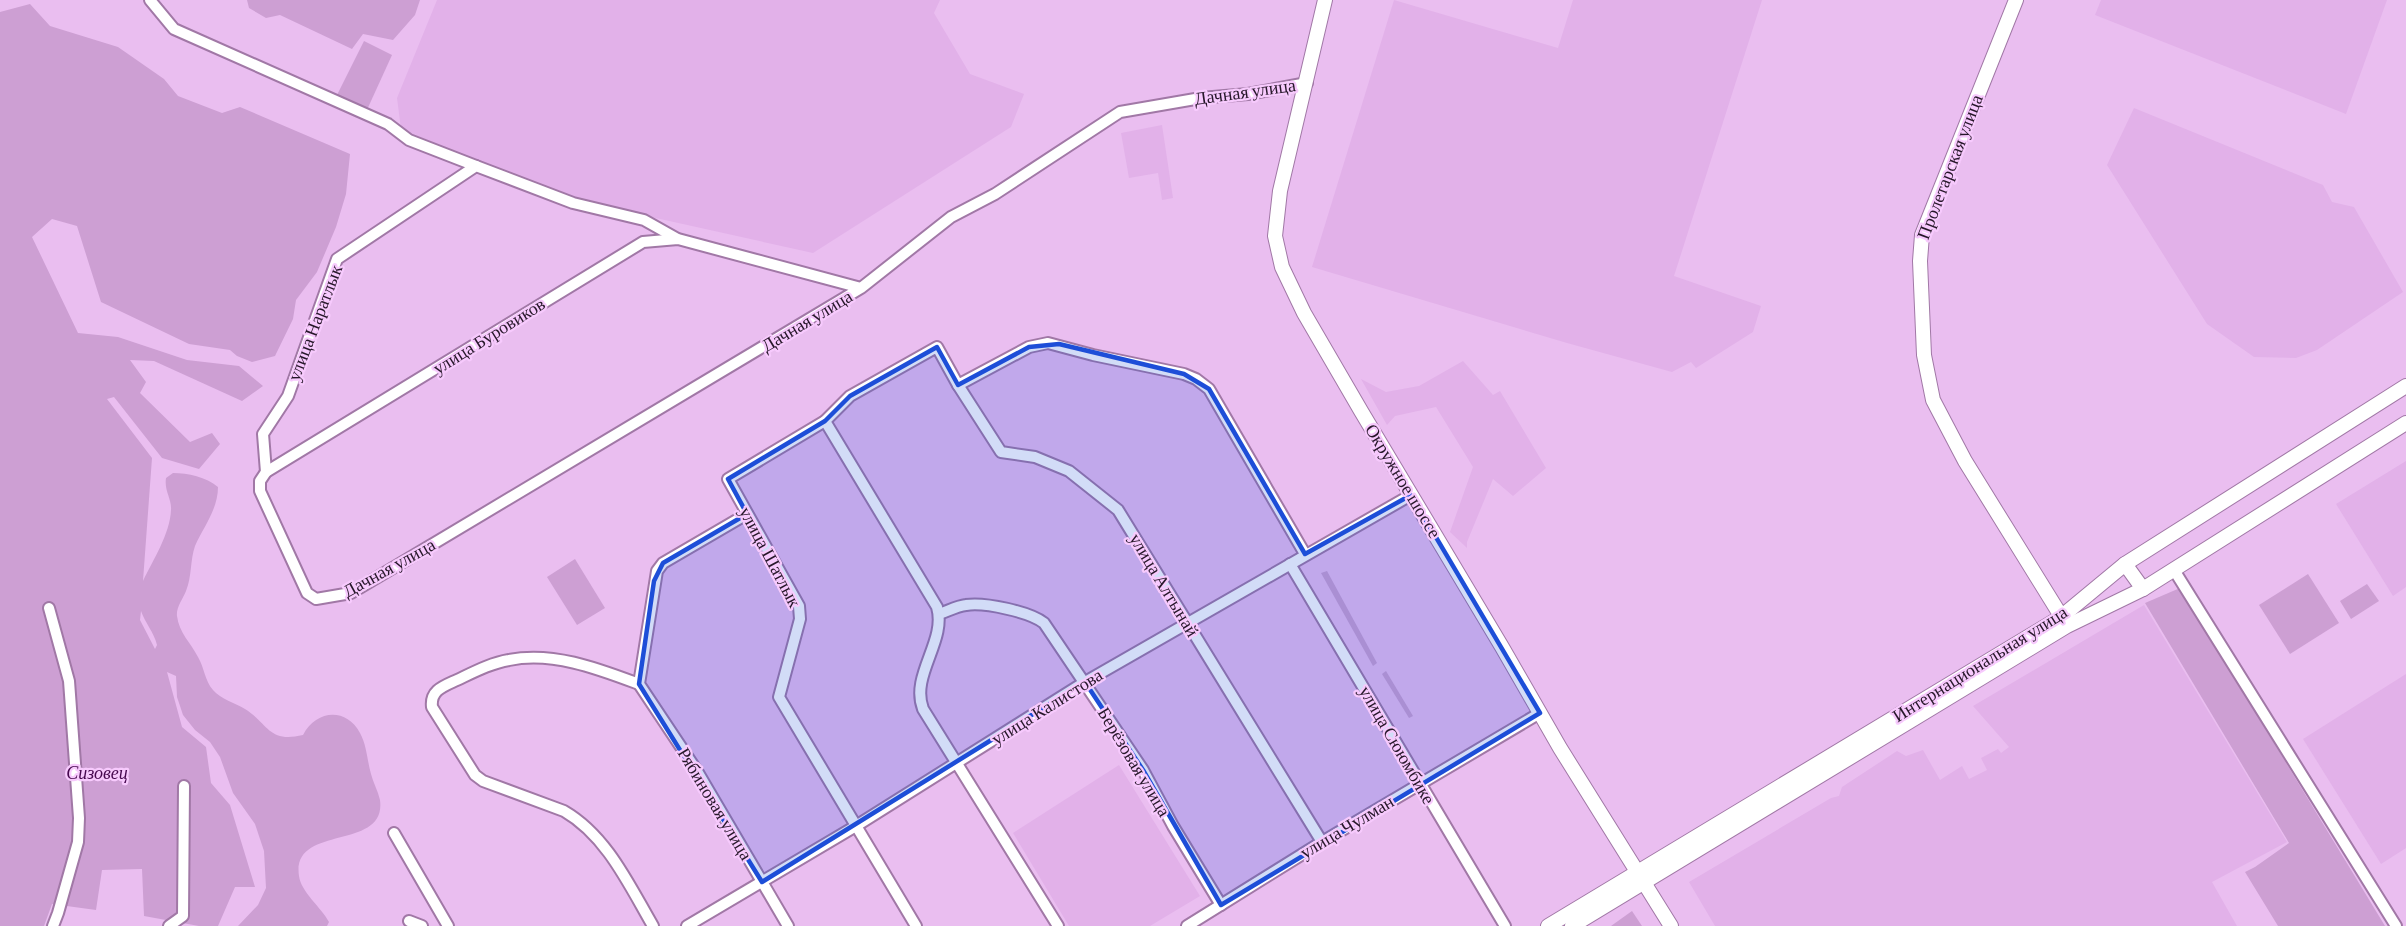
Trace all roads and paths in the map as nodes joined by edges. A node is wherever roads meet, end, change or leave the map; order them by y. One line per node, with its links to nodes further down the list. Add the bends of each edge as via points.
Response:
1 (150, 0): 5 (street, via 174,29 388,124 409,140)
2 (1325, 0): 4 (street, Окружное шоссе)
3 (2016, 0): 22 (street, Пролетарская улица, via 1922,235 1924,355 1939,415)
4 (1307, 83): 7 (street, Дачная улица, via 1120,112 995,194 951,217); 13 (street, Окружное шоссе, via 1280,191 1275,236 1278,254 1304,313)
5 (476, 166): 6 (street, via 573,203 644,220); 12 (street, улица Наратлык, via 337,259 288,396 263,434)
6 (678, 239): 7 (street, улица Буровиков); 12 (street, улица Буровиков, via 652,240 635,246)
7 (861, 288): 12 (street, Дачная улица, via 351,593 316,599 303,588 260,491 260,481)
8 (958, 385): 10 (street, улица Алтынай, via 937,347 850,396); 15 (street, via 1029,347 1048,343 1196,379 1209,389); 23 (street, улица Алтынай, via 1001,452 1035,457 1069,471 1118,510)
9 (2406, 386): 17 (street, Интернациональная улица)
10 (825, 421): 14 (street, улица Шатлык, via 728,479); 21 (street)
11 (2406, 423): 18 (street, Интернациональная улица)
12 (266, 472)
13 (1411, 495): 15 (street, улица Калистова); 26 (street, Окружное шоссе)
14 (747, 514): 25 (street, via 663,563 657,571); 30 (street, улица Шатлык, via 800,612 779,697)
15 (1305, 554): 16 (street, улица Калистова)
16 (1290, 564): 23 (street, улица Калистова); 28 (street, улица Сююмбике)
17 (2125, 564): 19 (street); 22 (street, Интернациональная улица)
18 (2174, 570): 19 (street, Интернациональная улица); 51 (street)
19 (2143, 590): 22 (street, Интернациональная улица)
20 (50, 608): 37 (street, via 69,681 80,818 78,842)
21 (939, 614): 24 (street, Берёзовая улица, via 978,604 1039,619); 27 (street, via 919,694 923,709)
22 (2064, 621): 33 (street, Интернациональная улица)
23 (1187, 623): 24 (street, улица Калистова); 32 (street, улица Алтынай)
24 (1085, 682): 27 (street, улица Калистова); 35 (street, Берёзовая улица, via 1143,770)
25 (639, 684): 34 (street, Рябиновая улица, via 697,771); 41 (street, via 558,660 526,658 496,663 442,687 431,702 475,775 564,811 590,830 616,864)
26 (1540, 713): 28 (street, улица Чулман); 33 (street, Окружное шоссе)
27 (956, 763): 30 (street, улица Калистова); 45 (street)
28 (1419, 784): 32 (street, улица Чулман); 47 (street, улица Сююмбике)
29 (184, 786): 38 (street, via 183,916)
30 (856, 826): 34 (street, улица Калистова); 44 (street, улица Шатлык)
31 (394, 832): 40 (street)
32 (1322, 842): 35 (street, улица Чулман)
33 (1640, 877): 48 (street); 49 (street); 50 (street, Окружное шоссе)
34 (762, 882): 42 (street, улица Калистова); 43 (street, Рябиновая улица)
35 (1221, 905): 46 (street, улица Чулман)
36 (409, 921): 39 (street)
37 (52, 926)
38 (169, 926)
39 (422, 926)
40 (448, 926)
41 (653, 926)
42 (687, 926)
43 (788, 926)
44 (915, 926)
45 (1058, 926)
46 (1187, 926)
47 (1505, 926)
48 (1548, 926)
49 (1572, 926)
50 (1671, 926)
51 (2396, 926)

